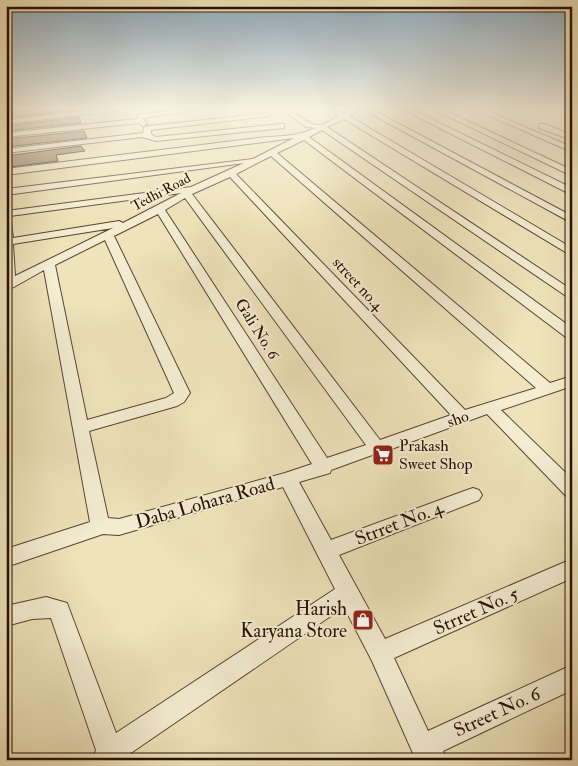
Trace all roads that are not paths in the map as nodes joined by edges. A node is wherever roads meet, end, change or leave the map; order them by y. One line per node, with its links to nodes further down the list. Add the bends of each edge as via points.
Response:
1 (45, 146): 10 (street)
2 (219, 146): 13 (street)
3 (283, 146): 11 (street, Tedhi Road)
4 (317, 146): 29 (street)
5 (350, 146): 28 (street)
6 (394, 146): 25 (street)
7 (434, 146): 21 (street)
8 (479, 146): 18 (street)
9 (513, 146): 15 (street)
10 (6, 151)
11 (272, 153): 12 (street, Tedhi Road); 30 (street)
12 (258, 159): 14 (street, Tedhi Road); 17 (street)
13 (6, 172)
14 (231, 173): 16 (street, Tedhi Road); 32 (street, street no.4)
15 (572, 174)
16 (191, 191): 19 (street, Tedhi Road); 20 (street); 34 (street)
17 (6, 192)
18 (572, 192)
19 (160, 209): 22 (street, Tedhi Road); 35 (street, Gali No. 6)
20 (6, 216): 24 (street)
21 (572, 220)
22 (136, 221): 23 (street, Tedhi Road); 24 (street)
23 (108, 235): 26 (street, Tedhi Road); 33 (street, via 182,393 171,402)
24 (8, 242): 27 (street)
25 (572, 253)
26 (49, 264): 27 (street, Tedhi Road); 33 (street)
27 (8, 284)
28 (572, 296)
29 (572, 335)
30 (563, 386): 31 (street, sho)
31 (490, 408): 32 (street, sho); 37 (street)
32 (462, 417): 34 (street, sho)
33 (82, 427): 39 (street, via 99,522)
34 (378, 448): 35 (street, sho)
35 (324, 468): 36 (street, sho)
36 (288, 479): 39 (street, Daba Lohara Road, via 119,527); 40 (street, Daba Lohara Road)
37 (572, 491)
38 (472, 495): 40 (street, Strret No. 4)
39 (103, 526): 41 (street, Daba Lohara Road)
40 (325, 550): 43 (street, Daba Lohara Road)
41 (6, 558)
42 (572, 568): 45 (street, Strret No. 5)
43 (348, 592): 45 (street, Daba Lohara Road); 48 (street)
44 (6, 616): 48 (street, via 41,607 59,610)
45 (380, 653): 47 (street, Daba Lohara Road)
46 (572, 677): 47 (street, Street No. 6)
47 (428, 753)
48 (110, 757)

